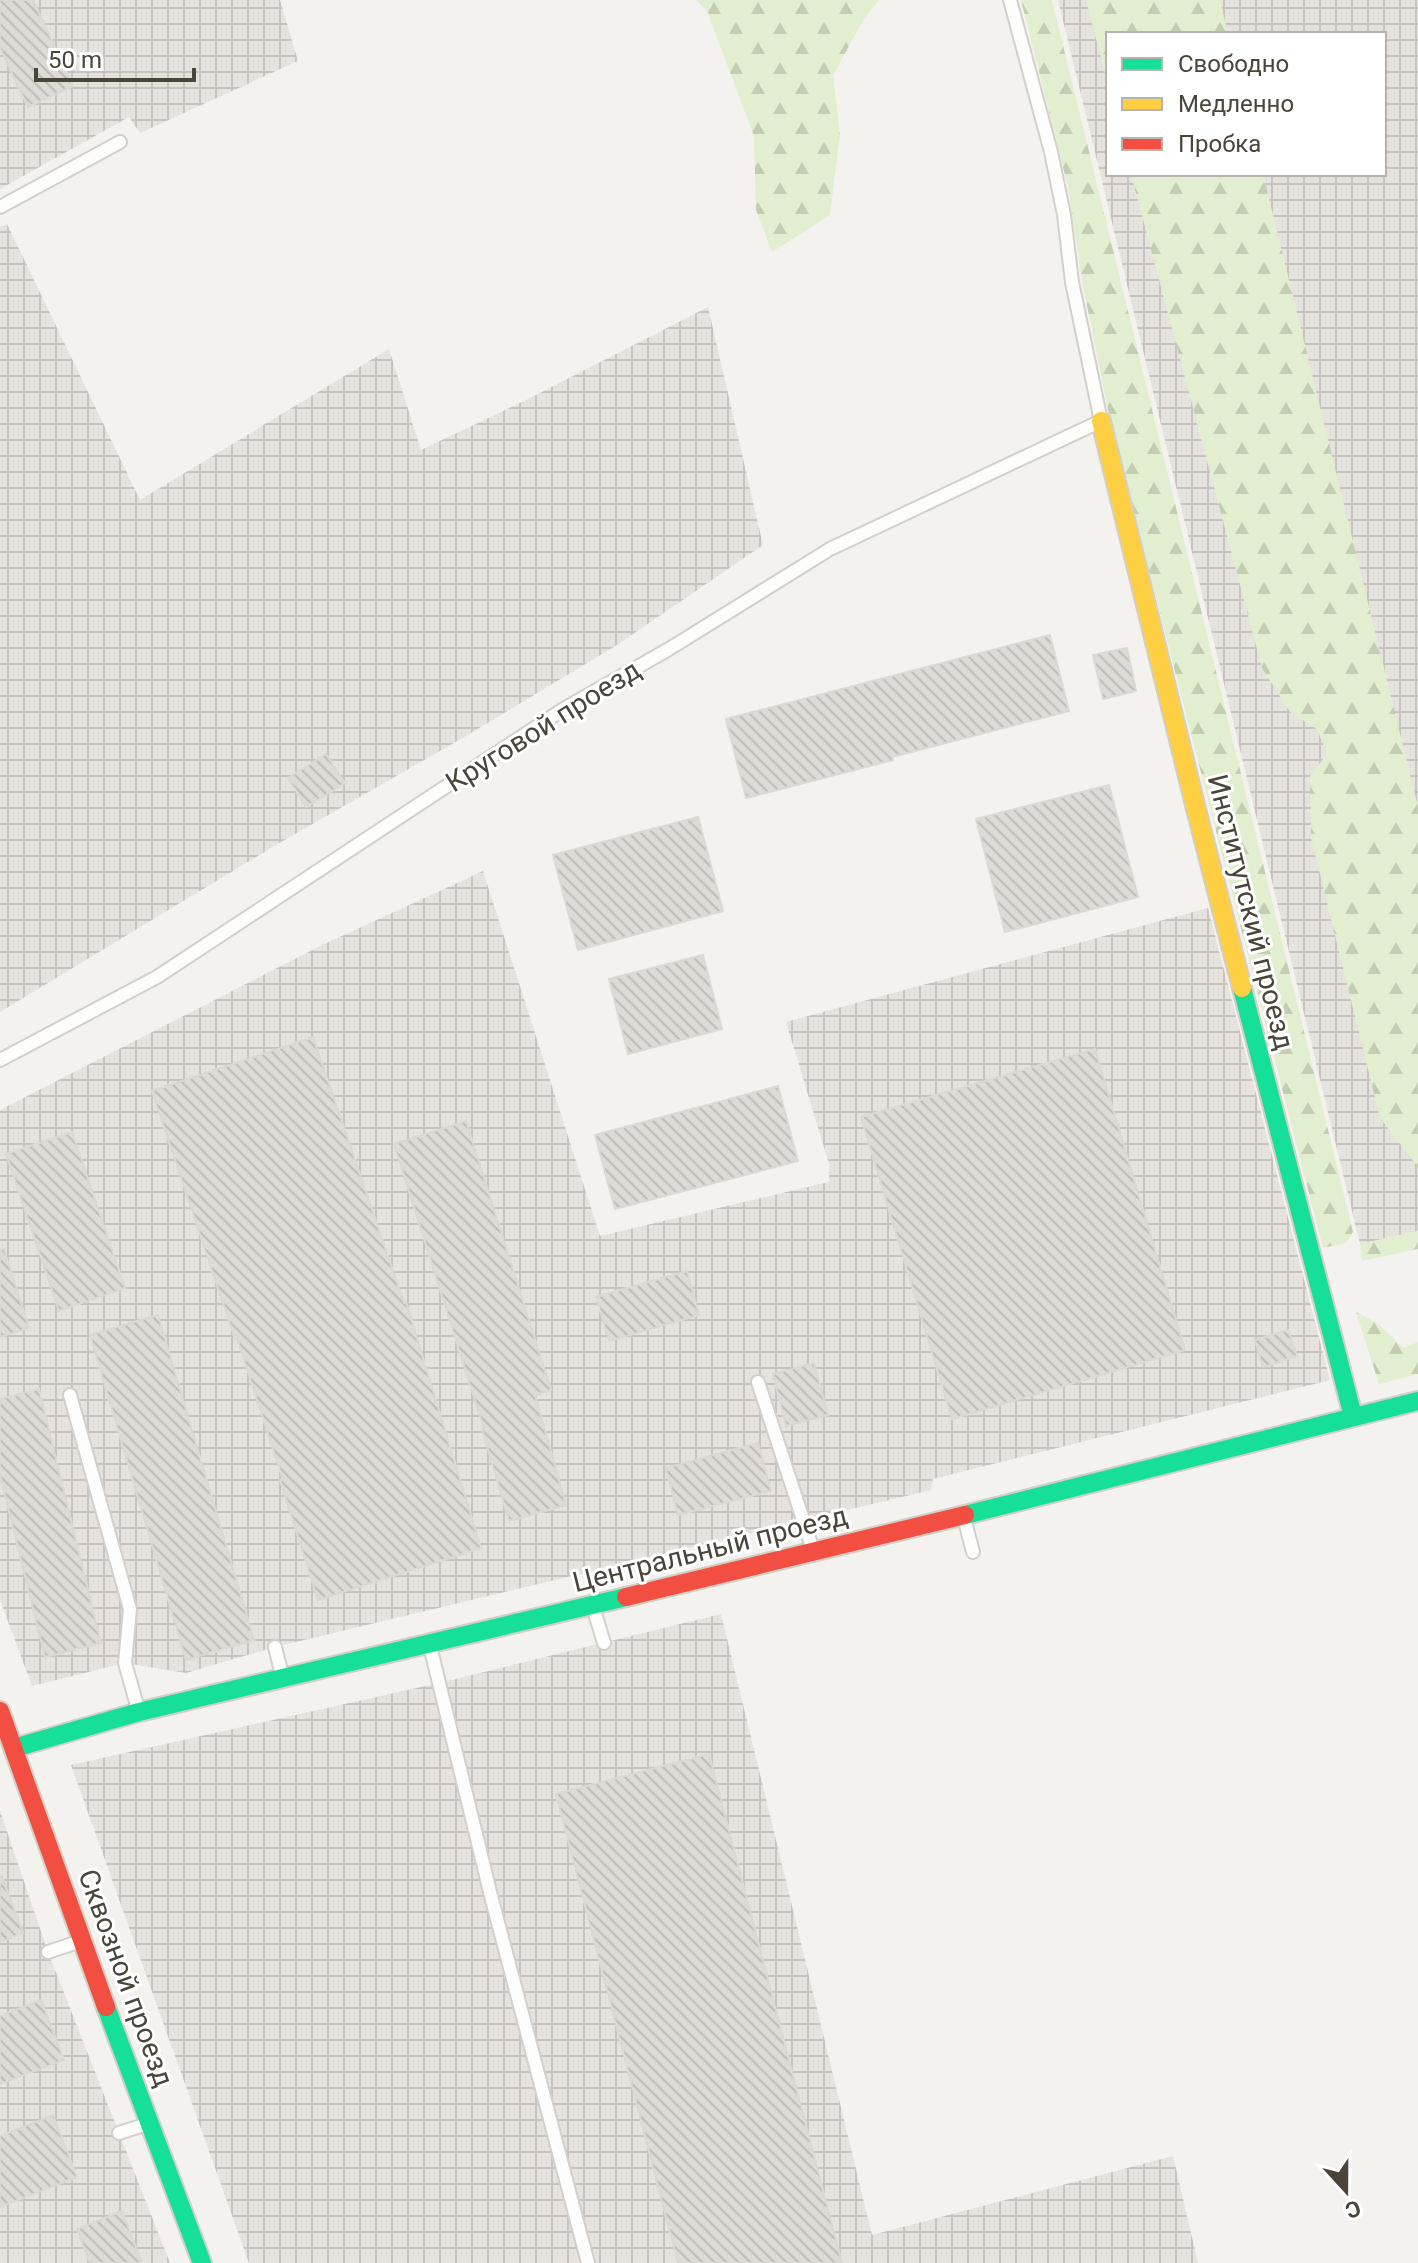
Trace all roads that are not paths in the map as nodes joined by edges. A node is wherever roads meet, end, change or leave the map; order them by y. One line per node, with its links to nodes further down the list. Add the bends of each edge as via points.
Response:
1 (1010, 0): 4 (lane, via 1054,165)
2 (120, 142): 3 (lane)
3 (0, 207)
4 (1101, 421): 5 (lane, Круговой проезд, via 830,549 562,710 157,977); 9 (street, Институтский проезд, via 1190,807)
5 (0, 1060)
6 (758, 1382): 12 (lane)
7 (70, 1395): 19 (lane, via 130,1609 125,1663)
8 (1418, 1401): 9 (street, Центральный проезд)
9 (1353, 1416): 10 (street, Центральный проезд)
10 (963, 1515): 11 (lane); 12 (street, Центральный проезд)
11 (973, 1552)
12 (814, 1553): 13 (street, Центральный проезд)
13 (592, 1606): 14 (lane); 15 (street, Центральный проезд)
14 (604, 1643)
15 (429, 1645): 17 (street, Центральный проезд); 26 (lane)
16 (275, 1647): 17 (lane)
17 (283, 1678): 19 (street, Центральный проезд)
18 (0, 1711): 20 (street, Сквозной проезд)
19 (139, 1712): 20 (street, Центральный проезд)
20 (7, 1751): 21 (street, Сквозной проезд)
21 (81, 1941): 22 (lane); 23 (street, Сквозной проезд)
22 (48, 1952)
23 (150, 2123): 24 (lane); 25 (street, Сквозной проезд)
24 (119, 2133)
25 (202, 2263)
26 (588, 2263)

